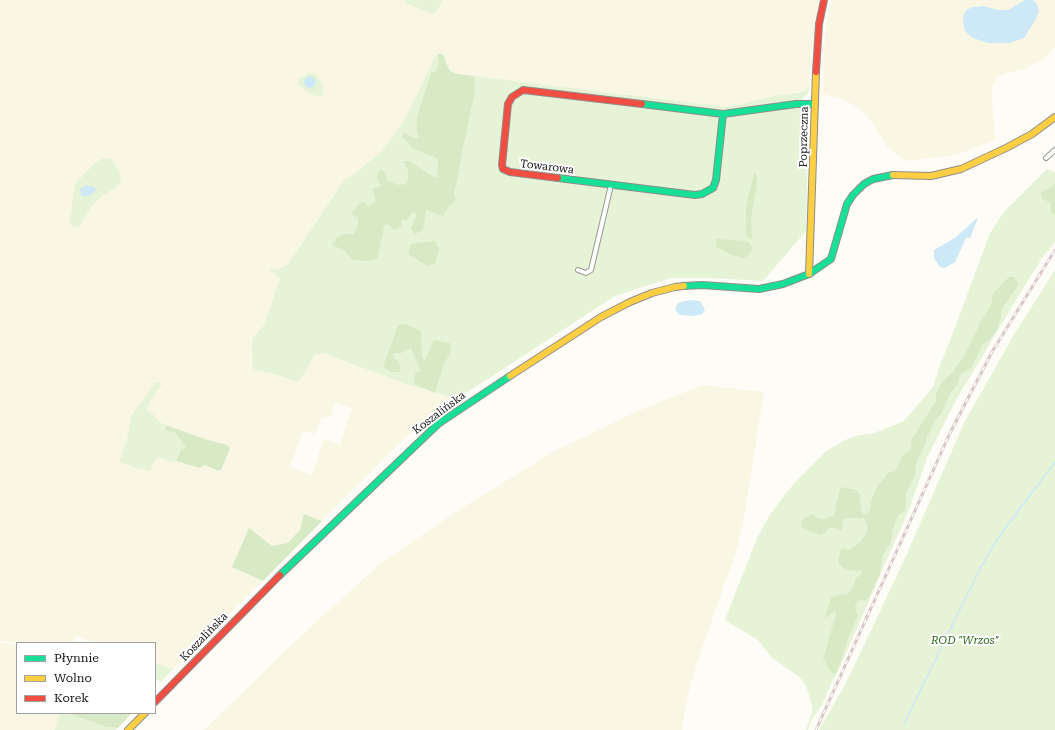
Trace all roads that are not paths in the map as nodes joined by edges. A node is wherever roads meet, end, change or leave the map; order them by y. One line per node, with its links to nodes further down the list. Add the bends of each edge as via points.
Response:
1 (824, 0): 2 (main road, Poprzeczna, via 818,37)
2 (814, 104): 3 (main road); 9 (main road, Poprzeczna)
3 (723, 114): 7 (main road, Towarowa, via 716,180 709,191 695,195); 7 (main road, Towarowa, via 530,90 515,94 508,104 503,169)
4 (1055, 117): 9 (main road, Koszalińska, via 1032,134 961,169 931,176 896,174 873,179 864,184 847,204 831,259)
5 (1055, 150): 6 (street)
6 (1046, 158)
7 (610, 185): 8 (street, via 590,270 586,273)
8 (578, 270)
9 (809, 274): 10 (main road, Koszalińska, via 782,284 758,288 702,285 675,287 652,293 602,317 498,384 438,424 419,441 253,601)
10 (156, 701)
11 (144, 714): 12 (main road)
12 (128, 730)

